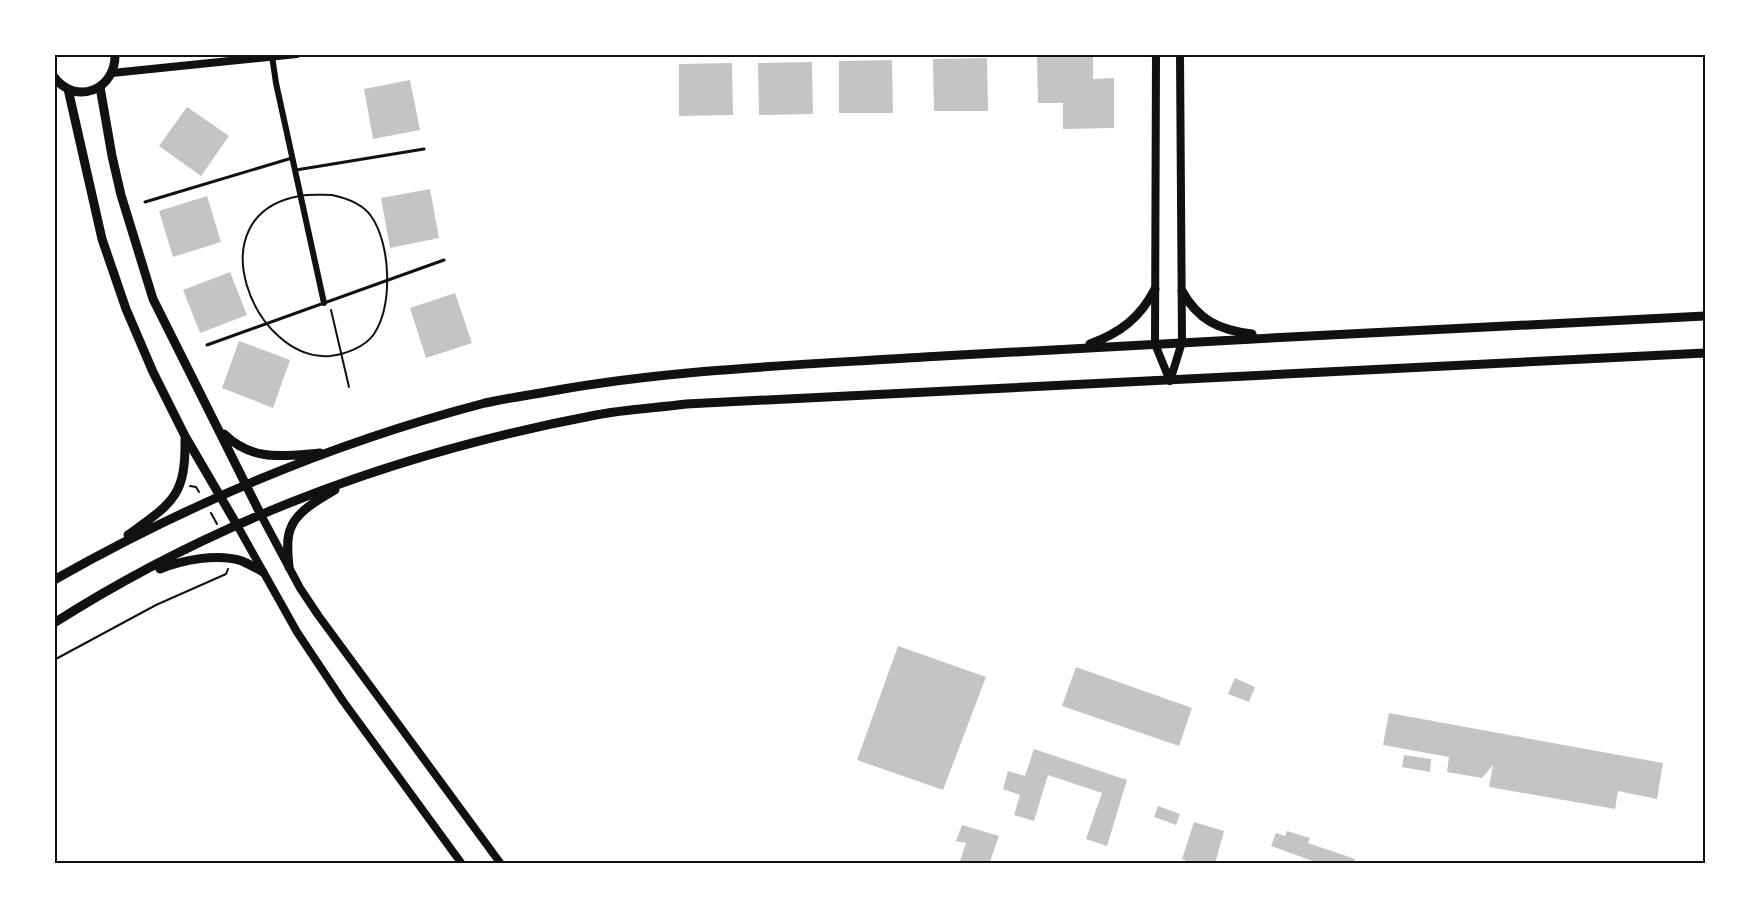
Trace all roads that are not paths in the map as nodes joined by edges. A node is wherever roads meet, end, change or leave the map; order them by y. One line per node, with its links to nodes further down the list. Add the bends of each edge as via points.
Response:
1 (115, 54): 6 (main road)
2 (297, 54): 5 (street)
3 (1156, 54): 15 (street)
4 (1180, 54): 16 (street)
5 (272, 56): 6 (street); 11 (street)
6 (112, 73): 8 (main road)
7 (54, 77): 9 (main road)
8 (100, 87): 9 (main road, via 84,92); 26 (main road, via 121,195 153,299)
9 (68, 89): 27 (main road, via 102,239 126,309)
10 (424, 149): 12 (lane)
11 (292, 159): 12 (street); 13 (lane)
12 (295, 170): 17 (street)
13 (145, 202)
14 (444, 260): 17 (lane)
15 (1155, 289): 21 (street); 23 (main road, via 1146,307 1129,323 1107,338)
16 (1182, 291): 19 (main road, via 1203,318 1221,327); 20 (street)
17 (326, 302): 22 (lane)
18 (1705, 316): 19 (main road)
19 (1275, 338): 20 (main road)
20 (1182, 342): 21 (main road); 25 (street)
21 (1155, 344): 23 (main road); 25 (street)
22 (207, 345)
23 (1082, 347): 28 (main road, via 721,370 599,383 488,403)
24 (1705, 353): 25 (main road)
25 (1170, 381): 29 (main road, via 686,404 598,414 446,449)
26 (217, 428): 28 (main road, via 246,451 264,455); 30 (main road)
27 (185, 436): 31 (main road); 34 (main road, via 183,480 174,498)
28 (332, 452): 30 (main road)
29 (358, 476): 32 (main road); 35 (main road, via 301,514 290,529)
30 (248, 485): 31 (main road); 32 (main road)
31 (220, 497): 33 (main road); 34 (main road)
32 (261, 515): 33 (main road); 35 (street)
33 (237, 525): 36 (street); 37 (main road)
34 (111, 548): 38 (main road)
35 (289, 567): 41 (street, via 318,615)
36 (263, 572): 37 (main road, via 240,561 218,558 174,564); 40 (street, via 343,701)
37 (129, 579): 39 (main road)
38 (54, 580)
39 (54, 623)
40 (462, 864)
41 (501, 864)

